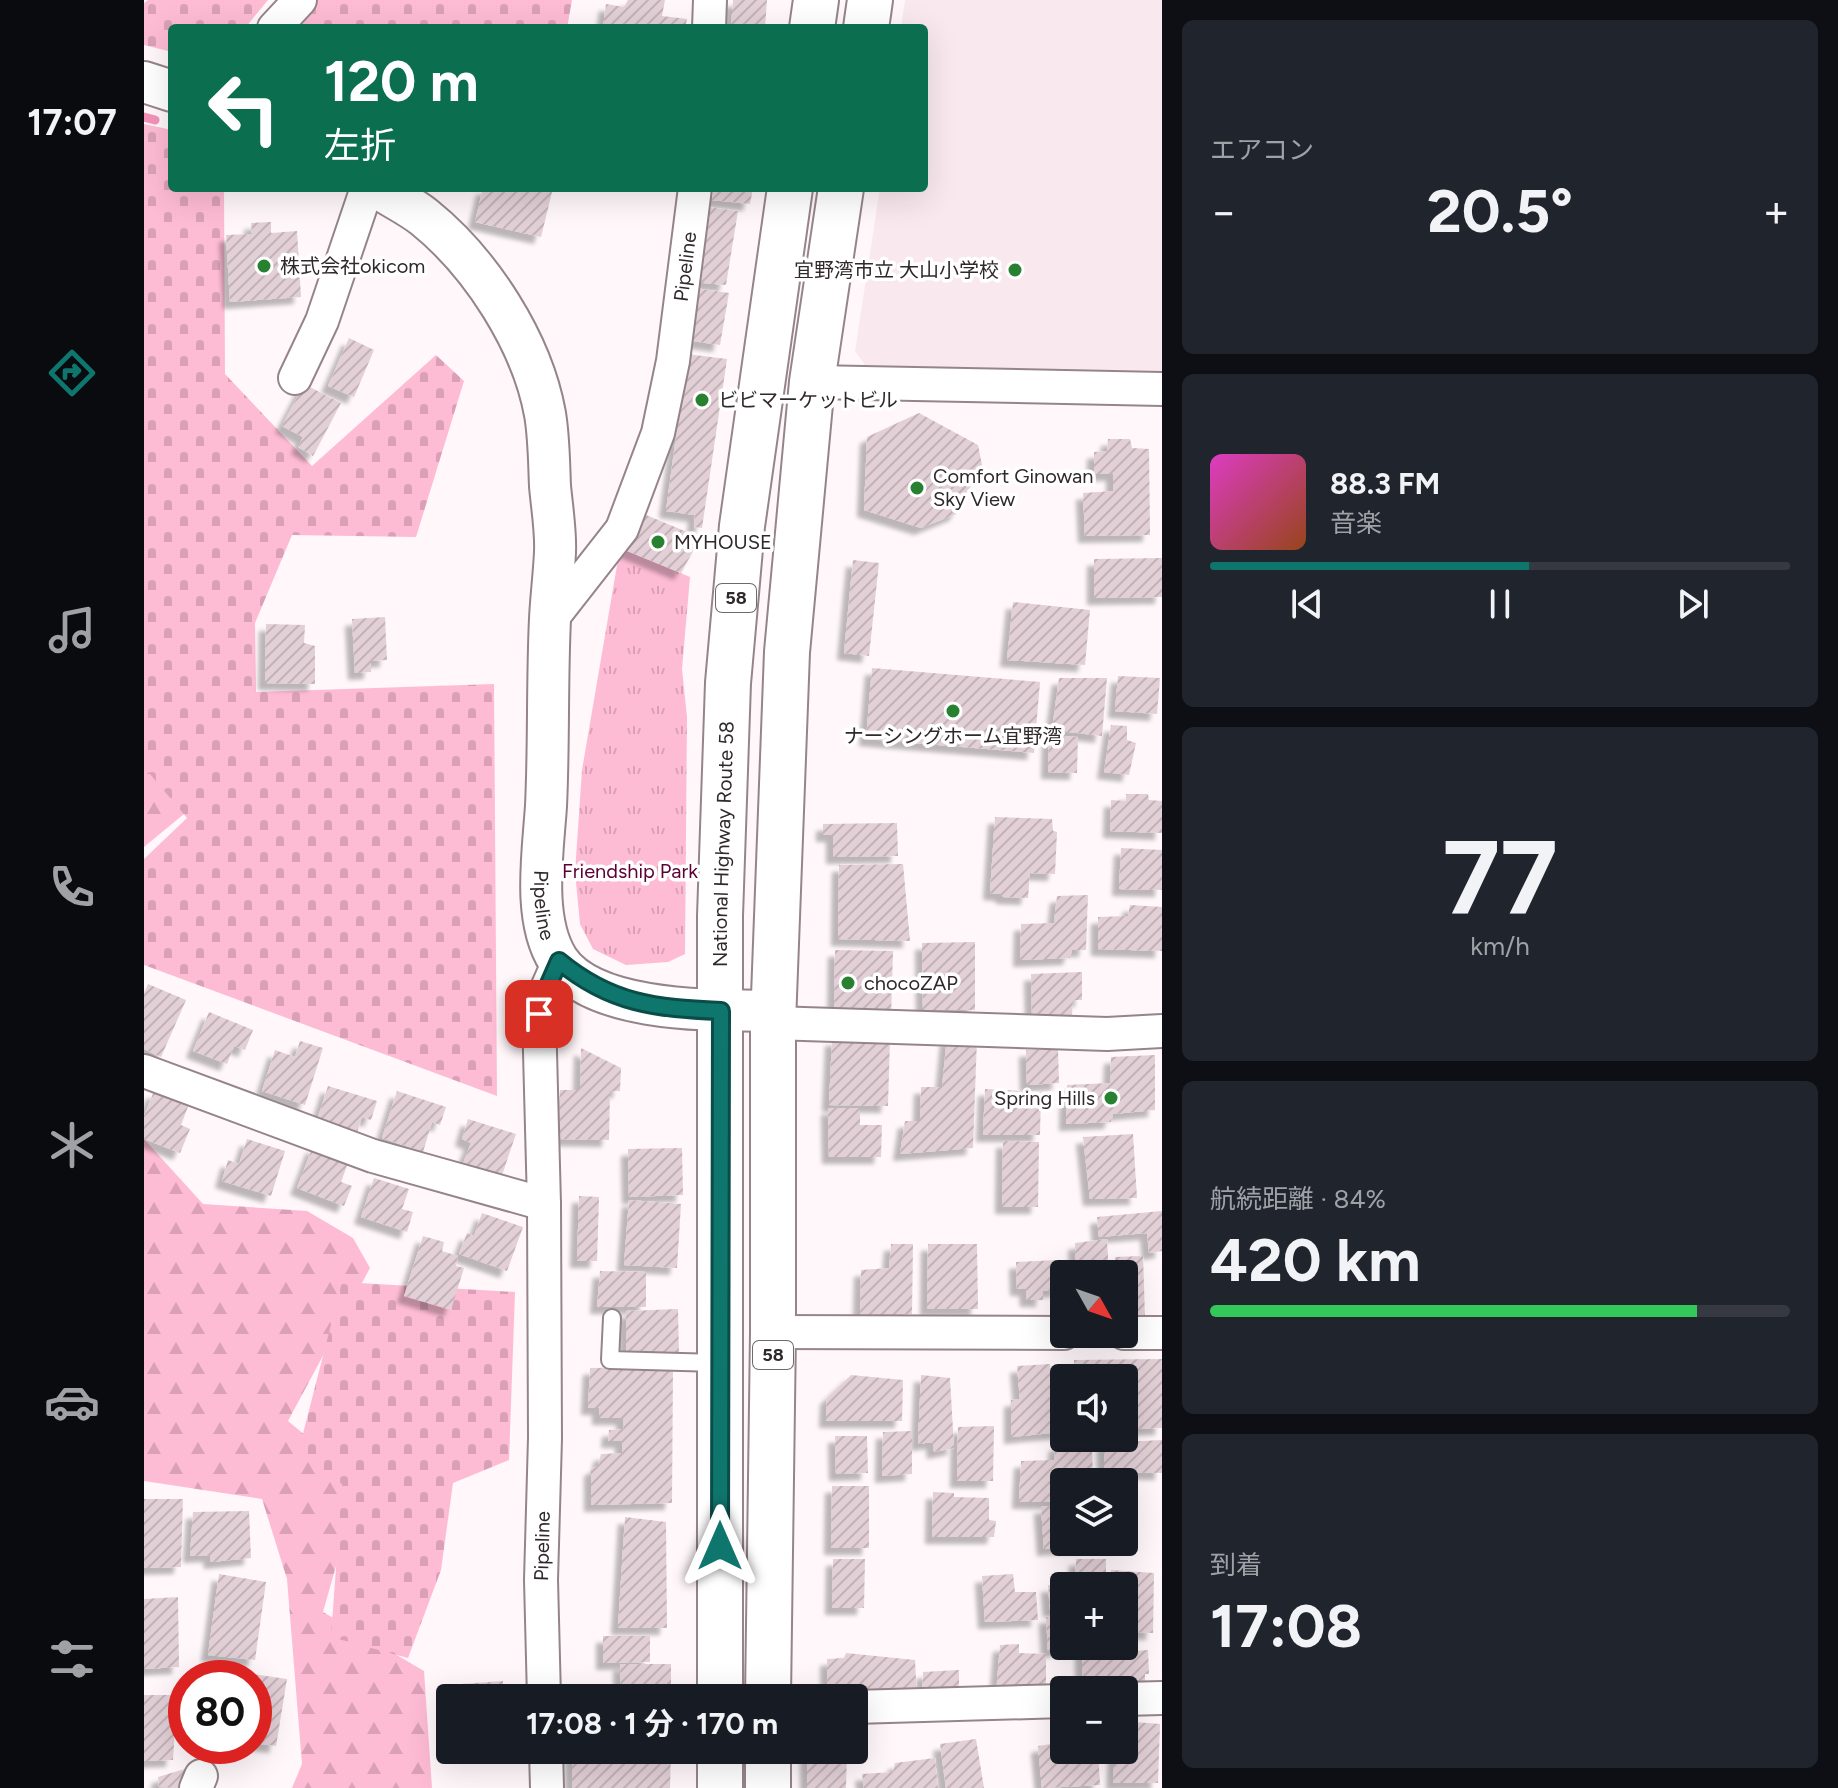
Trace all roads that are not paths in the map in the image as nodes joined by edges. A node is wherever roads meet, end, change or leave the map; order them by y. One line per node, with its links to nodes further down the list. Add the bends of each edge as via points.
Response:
1 (300, 0): 5 (street)
2 (710, 0): 6 (street)
3 (816, 0): 7 (highway)
4 (870, 0): 8 (highway)
5 (278, 24)
6 (709, 24)
7 (813, 24)
8 (867, 24)
9 (144, 82): 10 (street)
10 (168, 90)
11 (366, 192): 16 (street, via 322,321)
12 (384, 192): 19 (street, via 424,218 473,267 506,312 529,359 545,414 555,550)
13 (694, 192): 19 (street, Pipeline, via 673,361 658,433 622,529)
14 (789, 192): 21 (highway, National Highway Route 58 / 58, via 742,526 728,683)
15 (840, 192): 17 (highway, 58)
16 (295, 378)
17 (812, 382): 18 (street); 22 (highway, 58, via 787,652)
18 (1162, 389)
19 (550, 621): 20 (street, Pipeline, via 541,886 546,930)
20 (559, 961): 21 (street, via 609,995); 25 (street, Pipeline, via 539,1014)
21 (721, 1011): 22 (street); 31 (highway, National Highway Route 58 / 58)
22 (774, 1017): 23 (street, via 1107,1034); 27 (highway, 58)
23 (1162, 1031)
24 (144, 1071): 25 (street, via 373,1156)
25 (544, 1204): 32 (street, Pipeline)
26 (612, 1318): 31 (lane, via 610,1360)
27 (773, 1332): 28 (street); 34 (highway, 58)
28 (1050, 1333)
29 (1138, 1333): 30 (street)
30 (1162, 1333)
31 (720, 1363): 33 (highway, National Highway Route 58 / 58)
32 (544, 1684)
33 (720, 1684)
34 (768, 1684)
35 (1162, 1698): 36 (street)
36 (1138, 1699)
37 (1050, 1701): 38 (street)
38 (868, 1707)
39 (546, 1764): 42 (street)
40 (720, 1764): 43 (highway)
41 (768, 1764): 44 (highway)
42 (547, 1788)
43 (720, 1788)
44 (768, 1788)

